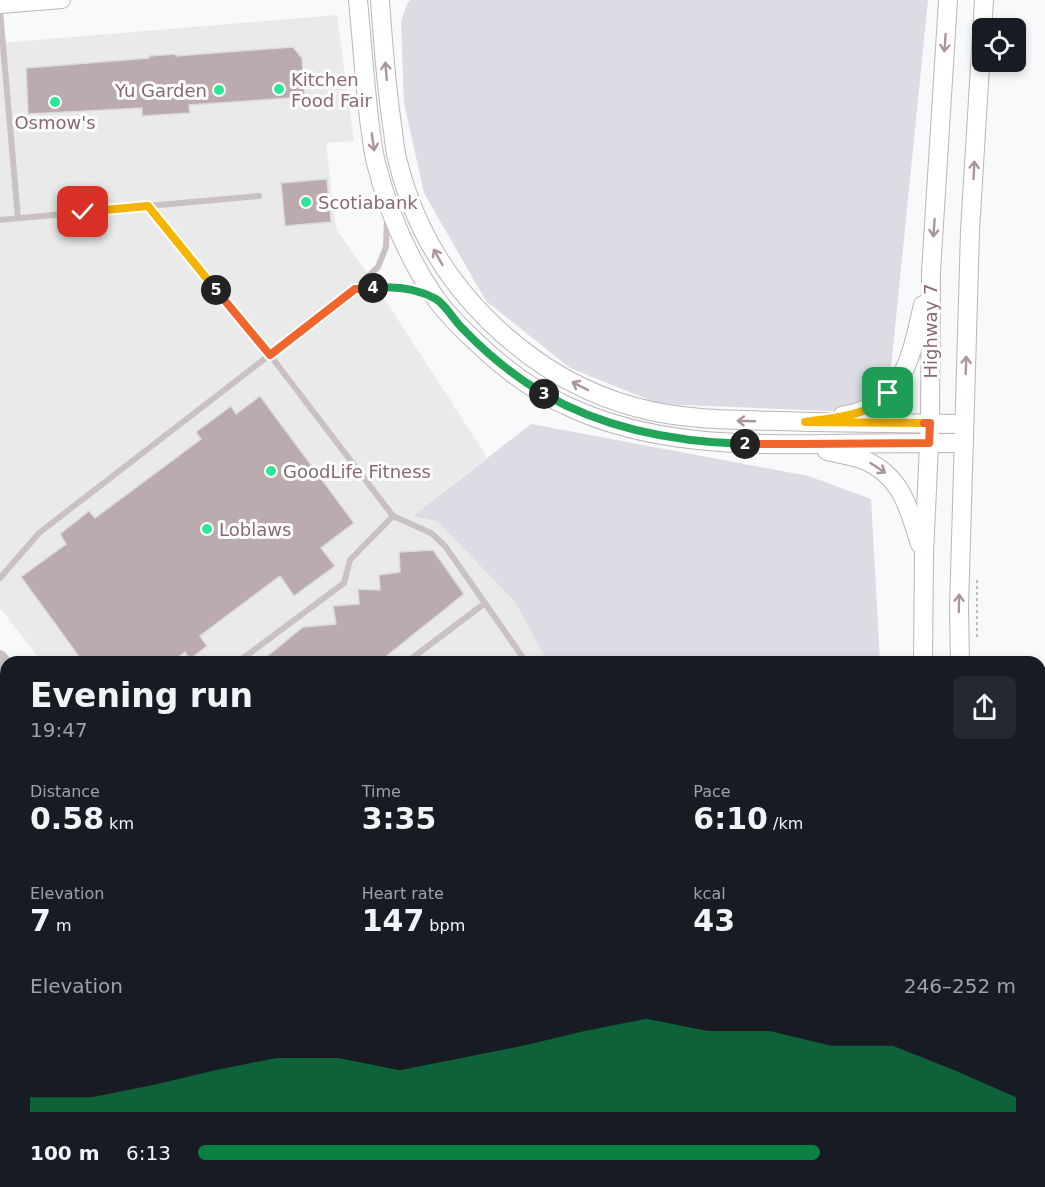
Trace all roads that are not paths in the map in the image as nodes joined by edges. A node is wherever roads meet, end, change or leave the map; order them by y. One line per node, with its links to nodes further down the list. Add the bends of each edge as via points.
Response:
1 (62, 0): 6 (main road)
2 (358, 0): 9 (main road, one-way to 9, via 375,161)
3 (380, 0): 17 (main road, one-way to 3, via 690,417 635,407 550,371 472,304 442,264 416,216 398,161 388,103)
4 (948, 0): 13 (main road, Highway 7, one-way to 13)
5 (984, 0): 19 (main road, Highway 7, one-way to 5, via 970,231)
6 (0, 5)
7 (0, 11): 11 (lane)
8 (259, 195): 10 (lane)
9 (388, 203): 14 (lane, via 386,248 378,267); 15 (main road, via 400,236)
10 (148, 206): 11 (lane); 16 (lane)
11 (18, 218): 12 (lane)
12 (0, 220)
13 (931, 272): 17 (main road, via 911,356 899,381 864,411); 18 (main road, Highway 7)
14 (355, 289): 15 (lane, via 389,286); 16 (lane)
15 (437, 300): 22 (main road, via 494,359 525,383 596,418 673,438)
16 (270, 355): 23 (lane); 25 (lane, via 39,533)
17 (805, 422): 18 (main road)
18 (930, 423): 19 (main road); 20 (main road, Highway 7)
19 (964, 424): 21 (main road, Highway 7)
20 (929, 443): 21 (main road); 22 (main road); 24 (main road, Highway 7)
21 (964, 443): 31 (main road, Highway 7, one-way to 21)
22 (803, 444): 24 (main road, one-way to 24, via 862,459 891,477 907,503)
23 (393, 516): 26 (lane, via 431,533 445,546); 27 (lane, via 350,560 344,583)
24 (924, 554): 30 (main road, Highway 7)
25 (0, 578)
26 (485, 603): 28 (lane); 29 (lane)
27 (246, 656)
28 (415, 656)
29 (522, 656)
30 (923, 656)
31 (960, 656)

